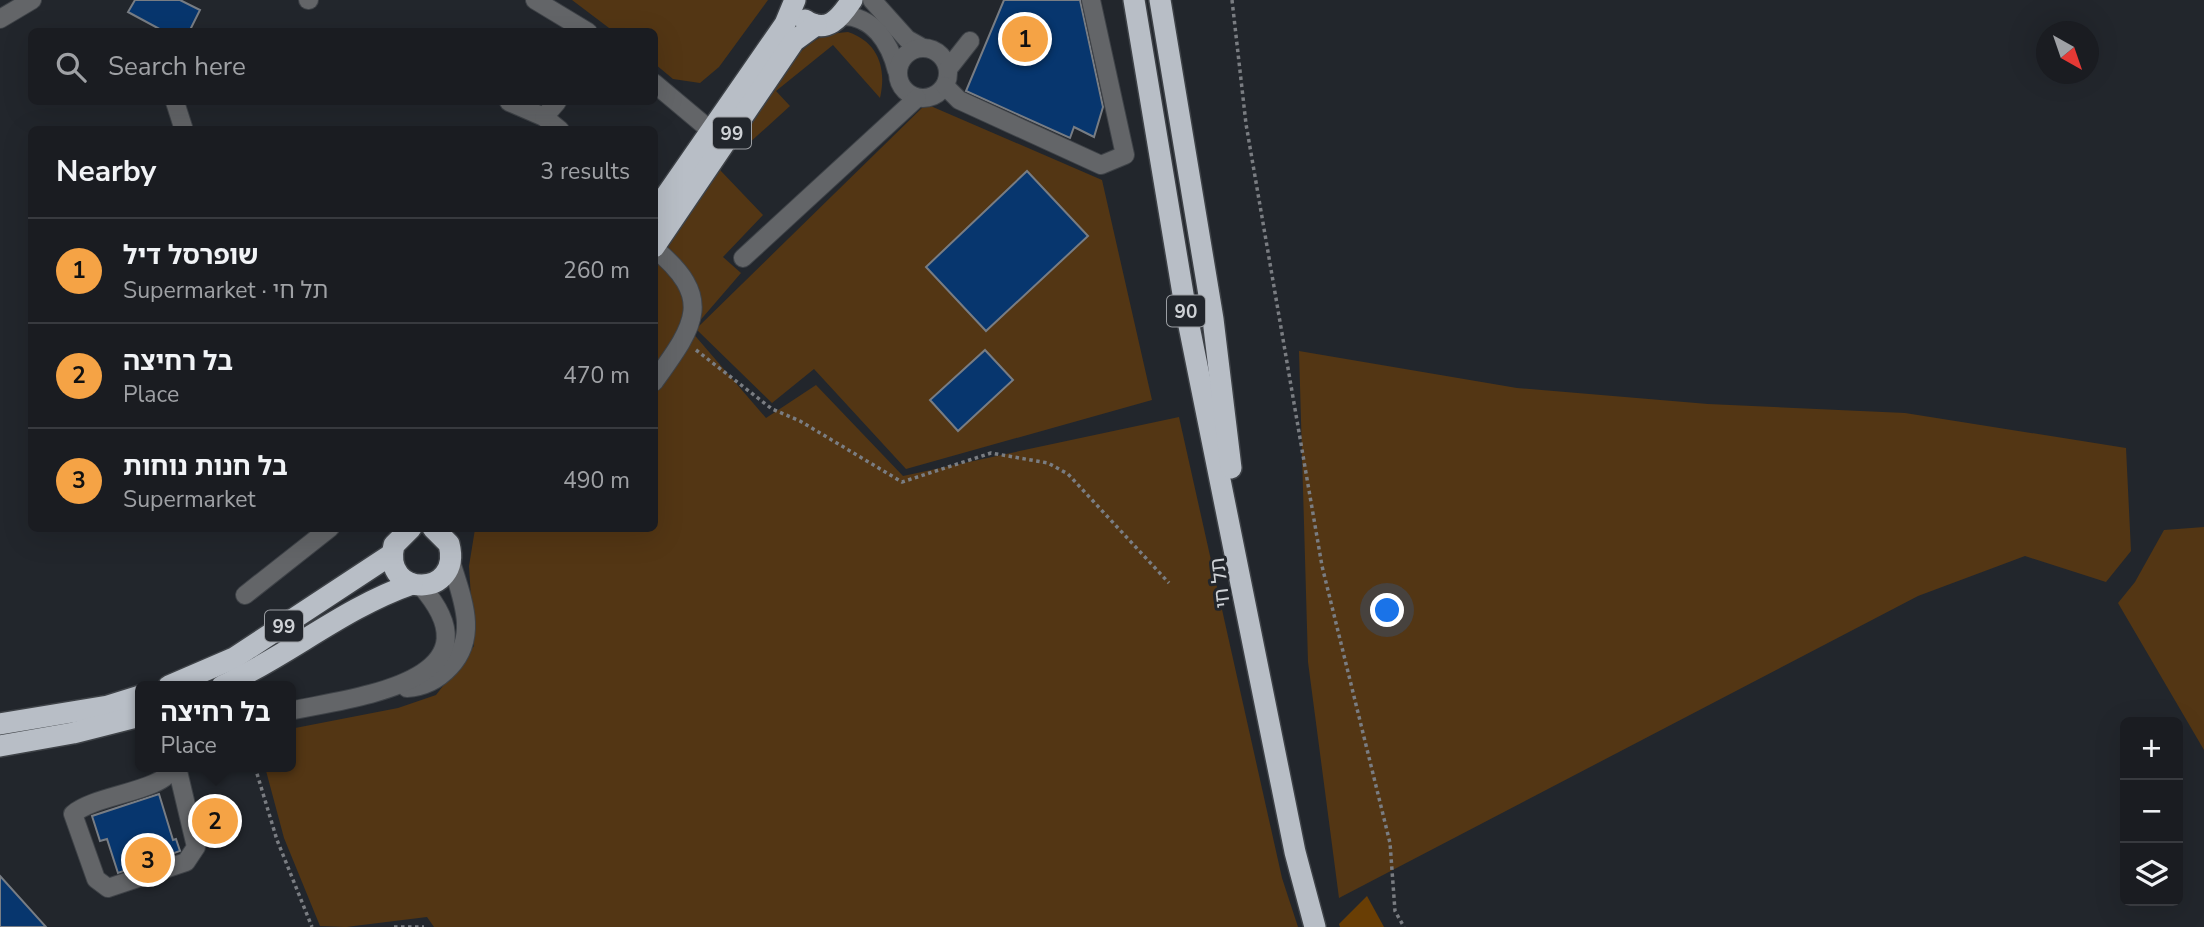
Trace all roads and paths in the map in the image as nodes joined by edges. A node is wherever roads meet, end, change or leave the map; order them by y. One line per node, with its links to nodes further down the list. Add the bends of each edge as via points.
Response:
1 (32, 0): 10 (street)
2 (535, 0): 12 (street)
3 (796, 0): 11 (highway, 99, via 804,19); 25 (highway, 99, via 785,24)
4 (872, 0): 14 (street, via 907,40)
5 (1091, 0): 16 (street, via 1125,155 1101,165 959,100)
6 (1134, 0): 40 (highway, תל חי / 90, via 1185,306)
7 (1160, 0): 40 (highway, תל חי / 90, via 1213,319)
8 (1232, 0): 56 (path, via 1246,124 1320,553 1390,843 1395,911)
9 (847, 8): 11 (highway, 99, via 827,25); 15 (street, via 892,48)
10 (0, 19)
11 (816, 25): 27 (highway, 99, via 794,41)
12 (581, 28)
13 (970, 41): 16 (street)
14 (923, 48): 15 (street, via 905,55); 16 (street, via 939,54)
15 (897, 71): 18 (street, via 902,89)
16 (946, 78): 18 (street, via 934,96)
17 (658, 86): 25 (street)
18 (917, 98): 29 (street)
19 (176, 105): 23 (street)
20 (516, 105): 22 (street)
21 (554, 105): 22 (street)
22 (544, 117): 24 (street)
23 (183, 126)
24 (556, 126)
25 (710, 130): 26 (highway, 99)
26 (658, 207)
27 (658, 241)
28 (658, 251): 30 (street, via 689,285 693,311)
29 (743, 258)
30 (684, 341): 31 (street); 37 (path, via 772,409 902,482 991,453 1048,463 1068,474)
31 (658, 377)
32 (325, 532): 39 (street)
33 (406, 532): 36 (highway, 99)
34 (437, 532): 35 (highway)
35 (452, 545): 38 (highway, 99, via 440,579); 43 (street, via 467,620 467,636 457,660 428,684)
36 (392, 554): 38 (highway, via 396,572); 41 (highway, 99, via 234,658)
37 (1169, 583)
38 (417, 585): 42 (highway, 99, via 351,610); 43 (street, via 443,614 447,642 429,669)
39 (245, 596)
40 (1249, 620): 55 (highway, 90, via 1295,852)
41 (181, 681)
42 (233, 681)
43 (382, 690): 45 (street)
44 (135, 697): 47 (highway)
45 (296, 710)
46 (135, 717): 48 (highway)
47 (0, 724)
48 (0, 746)
49 (170, 772): 50 (street, via 162,781 85,804 73,814 96,879 108,888 186,862 196,848)
50 (176, 772)
51 (257, 772): 52 (path, via 277,840)
52 (312, 927)
53 (394, 927): 54 (path)
54 (424, 927)
55 (1315, 927)
56 (1404, 927)

